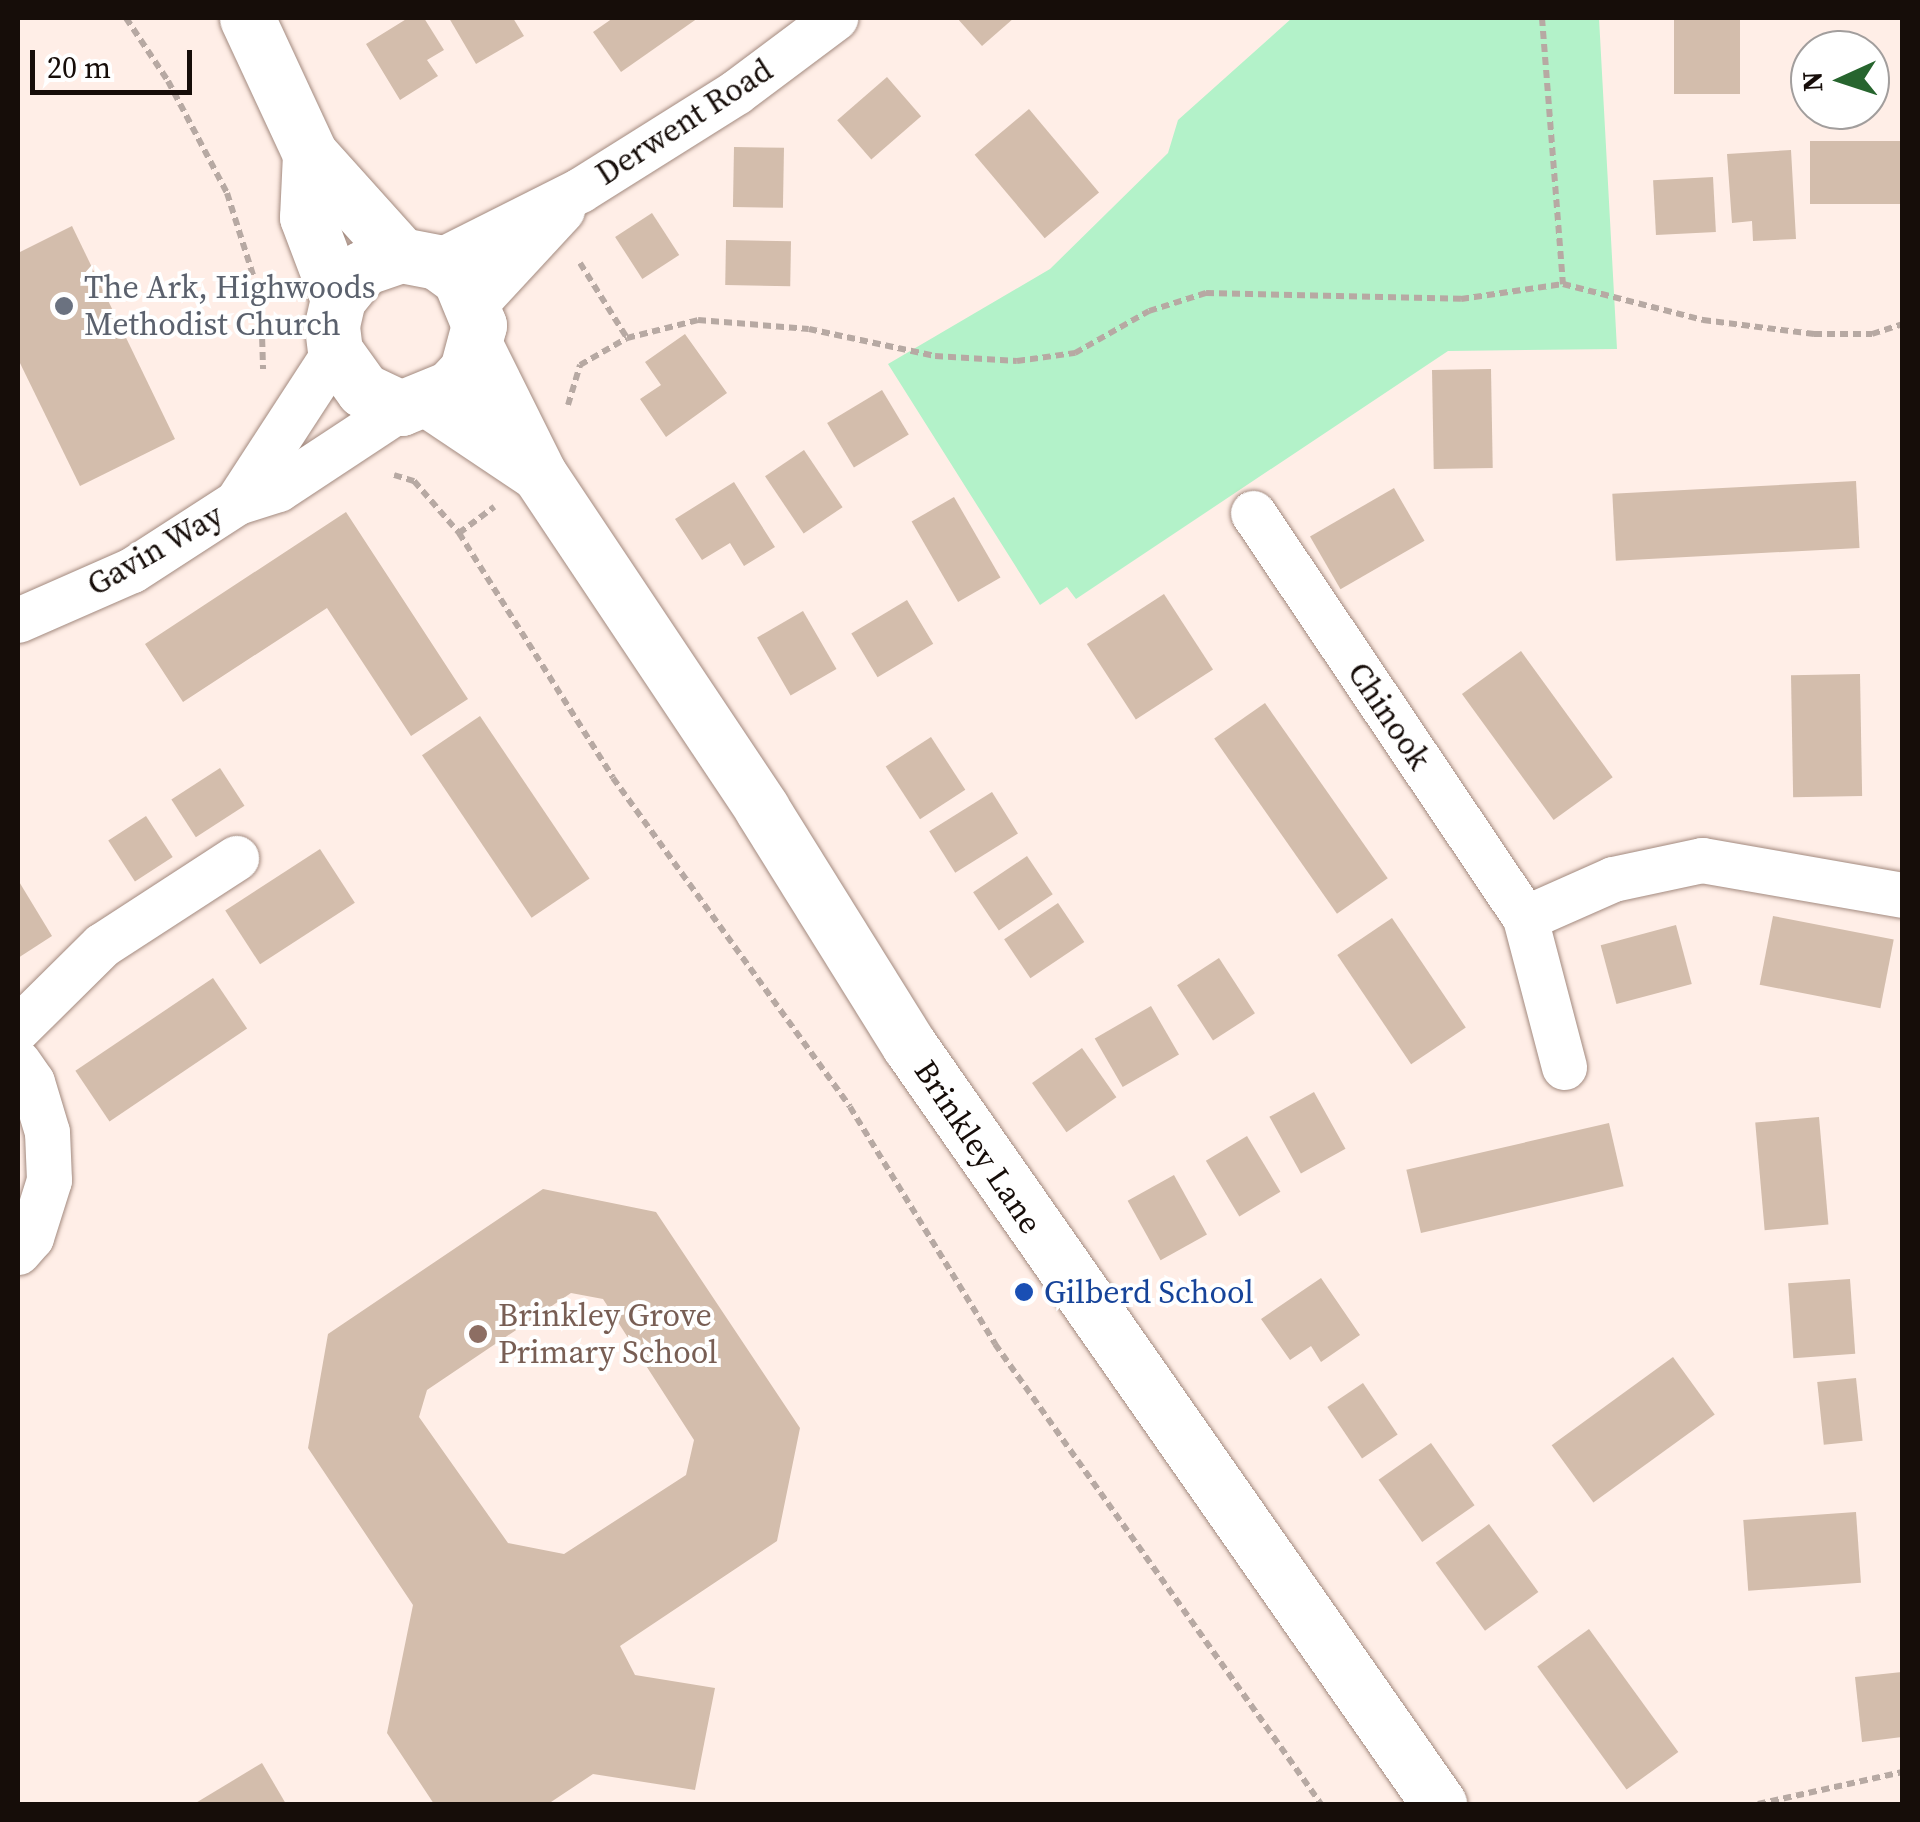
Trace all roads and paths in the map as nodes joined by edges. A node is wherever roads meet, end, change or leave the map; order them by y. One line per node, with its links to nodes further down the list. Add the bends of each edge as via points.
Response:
1 (126, 18): 13 (path, via 168,81 227,194 261,300)
2 (248, 18): 5 (street, Brinkley Lane)
3 (835, 18): 6 (street, Derwent Road)
4 (1542, 18): 8 (path)
5 (310, 154): 7 (street, Brinkley Lane); 10 (street, Brinkley Lane, via 307,217)
6 (567, 204): 7 (street, Derwent Road); 11 (street, Derwent Road); 12 (path)
7 (419, 258): 10 (street, via 364,268); 11 (street, Brinkley Lane, via 460,279)
8 (1563, 284): 9 (path, via 1703,320 1814,334 1872,334); 12 (path, via 1461,299 1206,293 1149,311 1075,354 1018,361 936,356 809,328 698,320)
9 (1902, 324)
10 (336, 325): 14 (street, Brinkley Lane, via 362,390); 18 (street)
11 (476, 326): 14 (street, via 458,379); 17 (street, Brinkley Lane)
12 (627, 338): 15 (path, via 580,365 568,404)
13 (263, 373)
14 (414, 403): 17 (street, Brinkley Lane); 18 (street, via 278,489)
15 (570, 422)
16 (383, 472): 20 (path, via 414,481)
17 (538, 474): 20 (path); 31 (street, Brinkley Lane, via 1033,1230)
18 (237, 502): 21 (street, Gavin Way, via 132,570)
19 (1253, 513): 24 (street, Chinook)
20 (459, 533): 30 (path, via 612,778 850,1107 996,1344)
21 (18, 620)
22 (236, 858): 25 (street, via 102,944)
23 (1902, 894): 24 (street, via 1702,860 1613,880)
24 (1525, 918): 27 (street, Chinook)
25 (18, 1028)
26 (18, 1062): 28 (street, via 32,1082 47,1132 49,1180 31,1238)
27 (1564, 1067)
28 (18, 1252)
29 (1902, 1772): 32 (path)
30 (1321, 1804)
31 (1438, 1804)
32 (1758, 1804)

